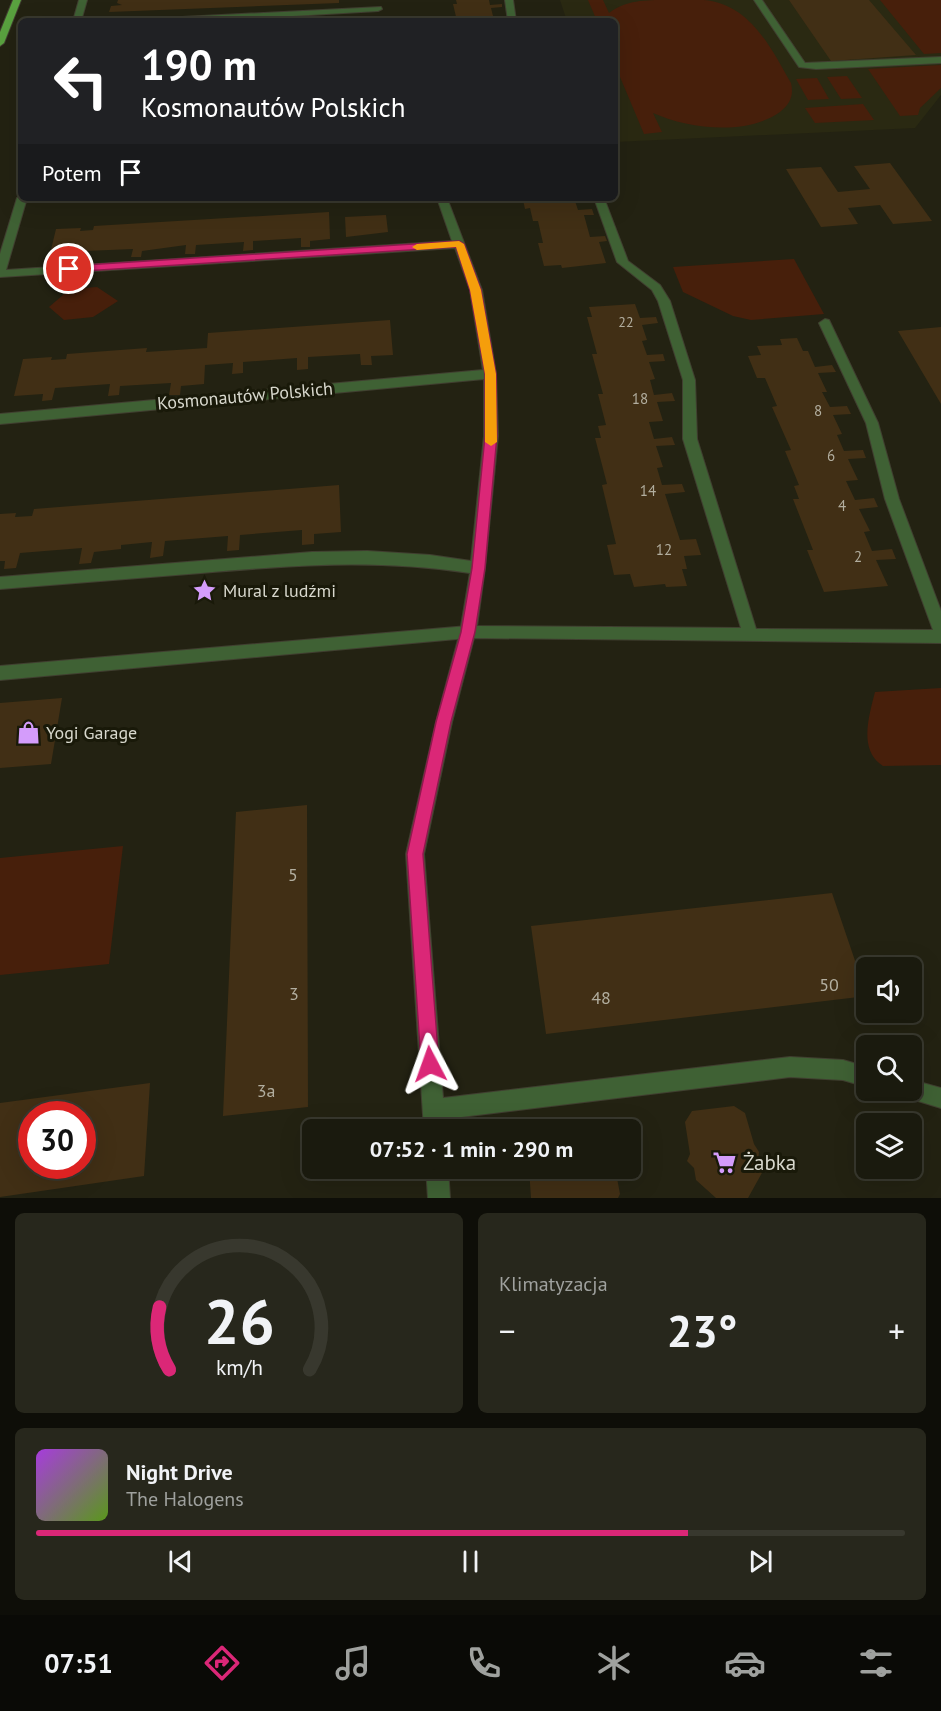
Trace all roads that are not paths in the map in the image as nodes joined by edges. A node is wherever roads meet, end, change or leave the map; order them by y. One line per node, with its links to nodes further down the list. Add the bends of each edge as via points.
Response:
1 (17, 0): 9 (main road)
2 (83, 0): 6 (street)
3 (509, 0): 8 (street)
4 (758, 0): 10 (street, via 802,64)
5 (378, 5): 7 (street)
6 (77, 18)
7 (202, 18)
8 (512, 18)
9 (0, 43)
10 (941, 60)
11 (21, 201): 15 (street)
12 (443, 201): 14 (street)
13 (600, 201): 23 (street, via 623,262 659,289 664,301 688,380 690,439)
14 (459, 244): 15 (street); 17 (street, via 476,290)
15 (0, 273)
16 (825, 323): 22 (street, via 872,423 892,499)
17 (490, 374): 18 (street, Kosmonautów Polskich); 19 (street, via 491,436)
18 (0, 419)
19 (478, 568): 20 (street, via 398,559 312,558); 21 (street)
20 (0, 583)
21 (468, 632): 23 (street); 24 (street); 28 (street, via 415,854)
22 (941, 634): 23 (street)
23 (751, 636)
24 (0, 673)
25 (856, 1074): 29 (street, via 790,1067)
26 (922, 1093): 27 (street)
27 (941, 1098)
28 (434, 1119)
29 (441, 1119)
30 (438, 1179): 31 (street)
31 (439, 1198)

